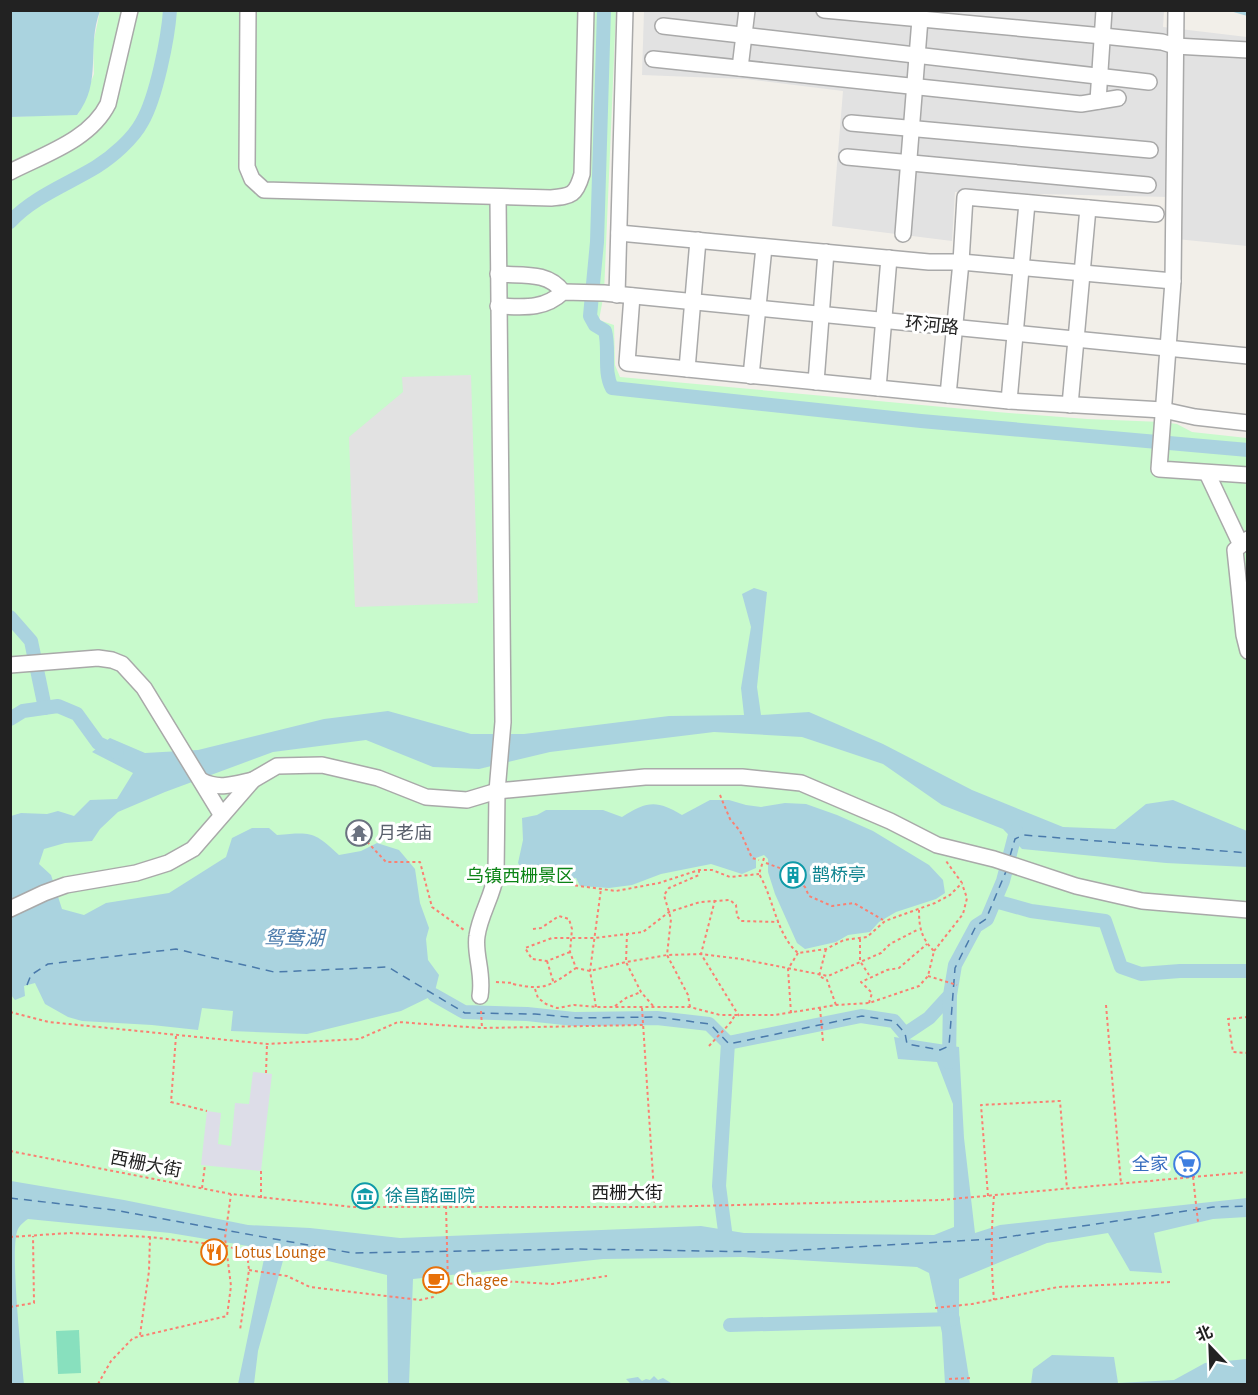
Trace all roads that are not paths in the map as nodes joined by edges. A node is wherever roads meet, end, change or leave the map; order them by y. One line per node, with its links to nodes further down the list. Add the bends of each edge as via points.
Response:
1 (130, 10): 28 (street, via 103,115 83,134)
2 (248, 10): 30 (street, via 247,166 264,190)
3 (586, 10): 30 (street, via 582,174 578,189 568,197)
4 (626, 10): 34 (street)
5 (747, 10): 11 (street)
6 (824, 10): 9 (street)
7 (1104, 10): 12 (street)
8 (1176, 10): 13 (street)
9 (925, 17): 12 (street); 15 (street)
10 (663, 26): 11 (street)
11 (745, 35): 15 (street); 17 (street)
12 (1102, 36): 13 (street); 18 (street)
13 (1175, 46): 14 (street); 44 (street)
14 (1248, 50)
15 (917, 55): 18 (street); 20 (street)
16 (653, 59): 17 (street)
17 (740, 68): 20 (street)
18 (1099, 76): 19 (street); 22 (street)
19 (1149, 82)
20 (915, 86): 22 (street, via 1081,104); 24 (street)
21 (1118, 98): 22 (street)
22 (1098, 101)
23 (851, 123): 24 (street)
24 (912, 128): 25 (street); 27 (street)
25 (1150, 150)
26 (847, 157): 27 (street)
27 (909, 162): 29 (street); 35 (street)
28 (10, 172)
29 (1148, 185)
30 (498, 197): 43 (street)
31 (1027, 202): 32 (street); 40 (street, via 965,197); 41 (street)
32 (1088, 208): 33 (street); 42 (street)
33 (1156, 214)
34 (619, 233): 36 (street); 46 (street)
35 (903, 234)
36 (698, 240): 37 (street); 47 (street)
37 (764, 247): 38 (street); 49 (street)
38 (826, 252): 39 (street); 50 (street)
39 (889, 258): 40 (street); 51 (street)
40 (961, 262): 41 (street); 52 (street)
41 (1021, 267): 42 (street); 53 (street)
42 (1083, 273): 44 (street); 54 (street)
43 (498, 274): 45 (street, via 543,277 556,282); 48 (street)
44 (1173, 281): 55 (street)
45 (563, 292): 46 (street, 环河路); 48 (street, via 555,300 533,308)
46 (618, 295): 47 (street, 环河路); 57 (street, via 627,363)
47 (693, 302): 49 (street, 环河路); 57 (street)
48 (498, 306): 73 (street, via 503,722)
49 (758, 308): 50 (street, 环河路); 58 (street)
50 (821, 315): 51 (street, 环河路); 59 (street)
51 (884, 321): 52 (street, 环河路); 60 (street)
52 (955, 328): 53 (street, 环河路); 61 (street)
53 (1015, 334): 54 (street, 环河路); 62 (street)
54 (1076, 340): 55 (street, 环河路); 63 (street)
55 (1167, 348): 56 (street, 环河路); 64 (street)
56 (1248, 356)
57 (687, 369): 58 (street)
58 (751, 376): 59 (street)
59 (816, 382): 60 (street)
60 (878, 388): 61 (street)
61 (948, 395): 62 (street)
62 (1009, 401): 63 (street)
63 (1070, 405): 64 (street)
64 (1163, 410): 65 (street); 66 (street, via 1159,469)
65 (1248, 423)
66 (1207, 473): 67 (street); 68 (street)
67 (1248, 475)
68 (1244, 542): 69 (street, via 1235,550)
69 (1248, 651)
70 (10, 666): 71 (street, via 98,658 122,664 144,688)
71 (202, 780): 72 (street, via 220,786); 74 (street)
72 (253, 780): 73 (street, via 277,766 322,765 378,778 426,797 467,800); 74 (street)
73 (497, 791): 76 (street, via 645,777 742,777 801,783 890,820 937,845 1076,886 1142,901); 77 (street, via 496,874 476,938)
74 (221, 814): 75 (street, via 193,849 168,863 136,873 66,885)
75 (10, 909)
76 (1248, 909)
77 (481, 988)

